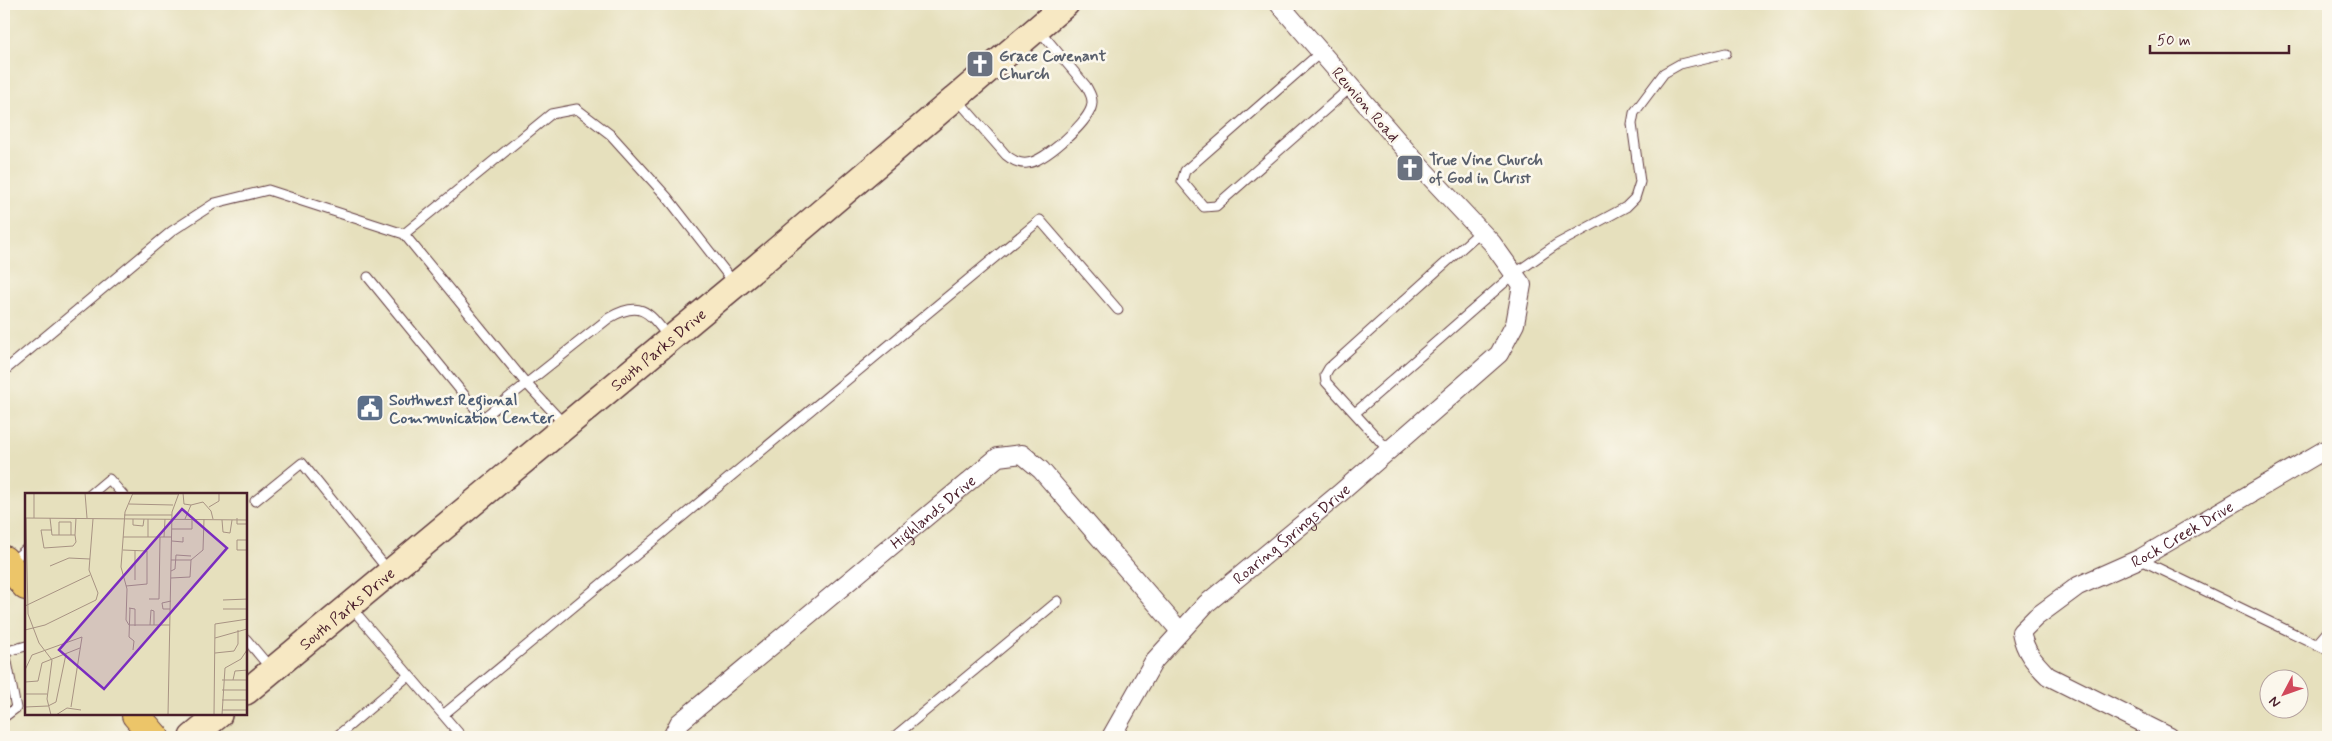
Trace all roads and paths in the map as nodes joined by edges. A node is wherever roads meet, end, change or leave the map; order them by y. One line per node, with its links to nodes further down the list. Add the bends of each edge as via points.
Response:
1 (1066, 4): 3 (street, South Parks Drive)
2 (1279, 4): 4 (street, Reunion Road)
3 (1037, 28): 7 (street, South Parks Drive); 7 (lane, via 1092,96 1092,106 1082,124 1045,156 1025,164 1014,161)
4 (1321, 52): 6 (street, Reunion Road); 6 (lane, via 1185,171 1182,181 1204,207 1216,206)
5 (1726, 53): 10 (lane, via 1680,64 1664,73 1634,113 1632,124 1640,182 1635,198 1626,207 1557,244)
6 (1351, 87): 8 (street, Reunion Road)
7 (955, 96): 12 (street, South Parks Drive)
8 (1481, 231): 10 (street, Reunion Road); 18 (lane, via 1329,368 1326,382)
9 (404, 234): 12 (lane, via 551,114 577,109 611,135 667,197); 16 (lane, via 268,190 215,203 172,231); 17 (lane)
10 (1514, 274): 15 (street, Reunion Road, via 1522,285 1515,324); 18 (lane)
11 (368, 277): 17 (lane, via 483,418)
12 (736, 284): 14 (street, South Parks Drive)
13 (1118, 310): 41 (lane, via 1040,220)
14 (670, 339): 17 (lane, via 640,308 622,310); 19 (street, South Parks Drive)
15 (1499, 354): 21 (street, Roaring Springs Drive)
16 (4, 371)
17 (526, 382): 19 (lane)
18 (1354, 413): 21 (lane)
19 (566, 426): 27 (street, South Parks Drive)
20 (2328, 448): 26 (street, Rock Creek Drive)
21 (1389, 451): 31 (street, Roaring Springs Drive, via 1206,604)
22 (92, 493): 23 (lane, via 109,478)
23 (121, 493)
24 (255, 501): 27 (lane, via 302,463)
25 (13, 558): 28 (main road)
26 (2140, 559): 34 (lane); 52 (street, Rock Creek Drive, via 2078,586 2021,632 2024,647 2048,676)
27 (390, 572): 30 (street, South Parks Drive)
28 (25, 584)
29 (1058, 601): 50 (lane)
30 (350, 606): 38 (street, South Parks Drive); 39 (lane)
31 (1180, 631): 49 (street, Highlands Drive, via 1041,470 1022,454 998,457 679,723); 51 (street, Roaring Springs Drive, via 1154,660)
32 (2328, 631): 34 (lane)
33 (248, 641): 38 (lane)
34 (2316, 645): 36 (lane)
35 (25, 646): 37 (lane)
36 (2328, 650)
37 (4, 652): 44 (lane, via 16,708)
38 (272, 670): 40 (street, South Parks Drive)
39 (409, 675): 41 (lane); 47 (lane)
40 (248, 690)
41 (443, 715): 48 (lane)
42 (137, 716): 45 (main road)
43 (218, 716): 46 (street)
44 (4, 718)
45 (155, 737)
46 (192, 737)
47 (336, 737)
48 (462, 737)
49 (674, 737)
50 (894, 737)
51 (1110, 737)
52 (2170, 737)

